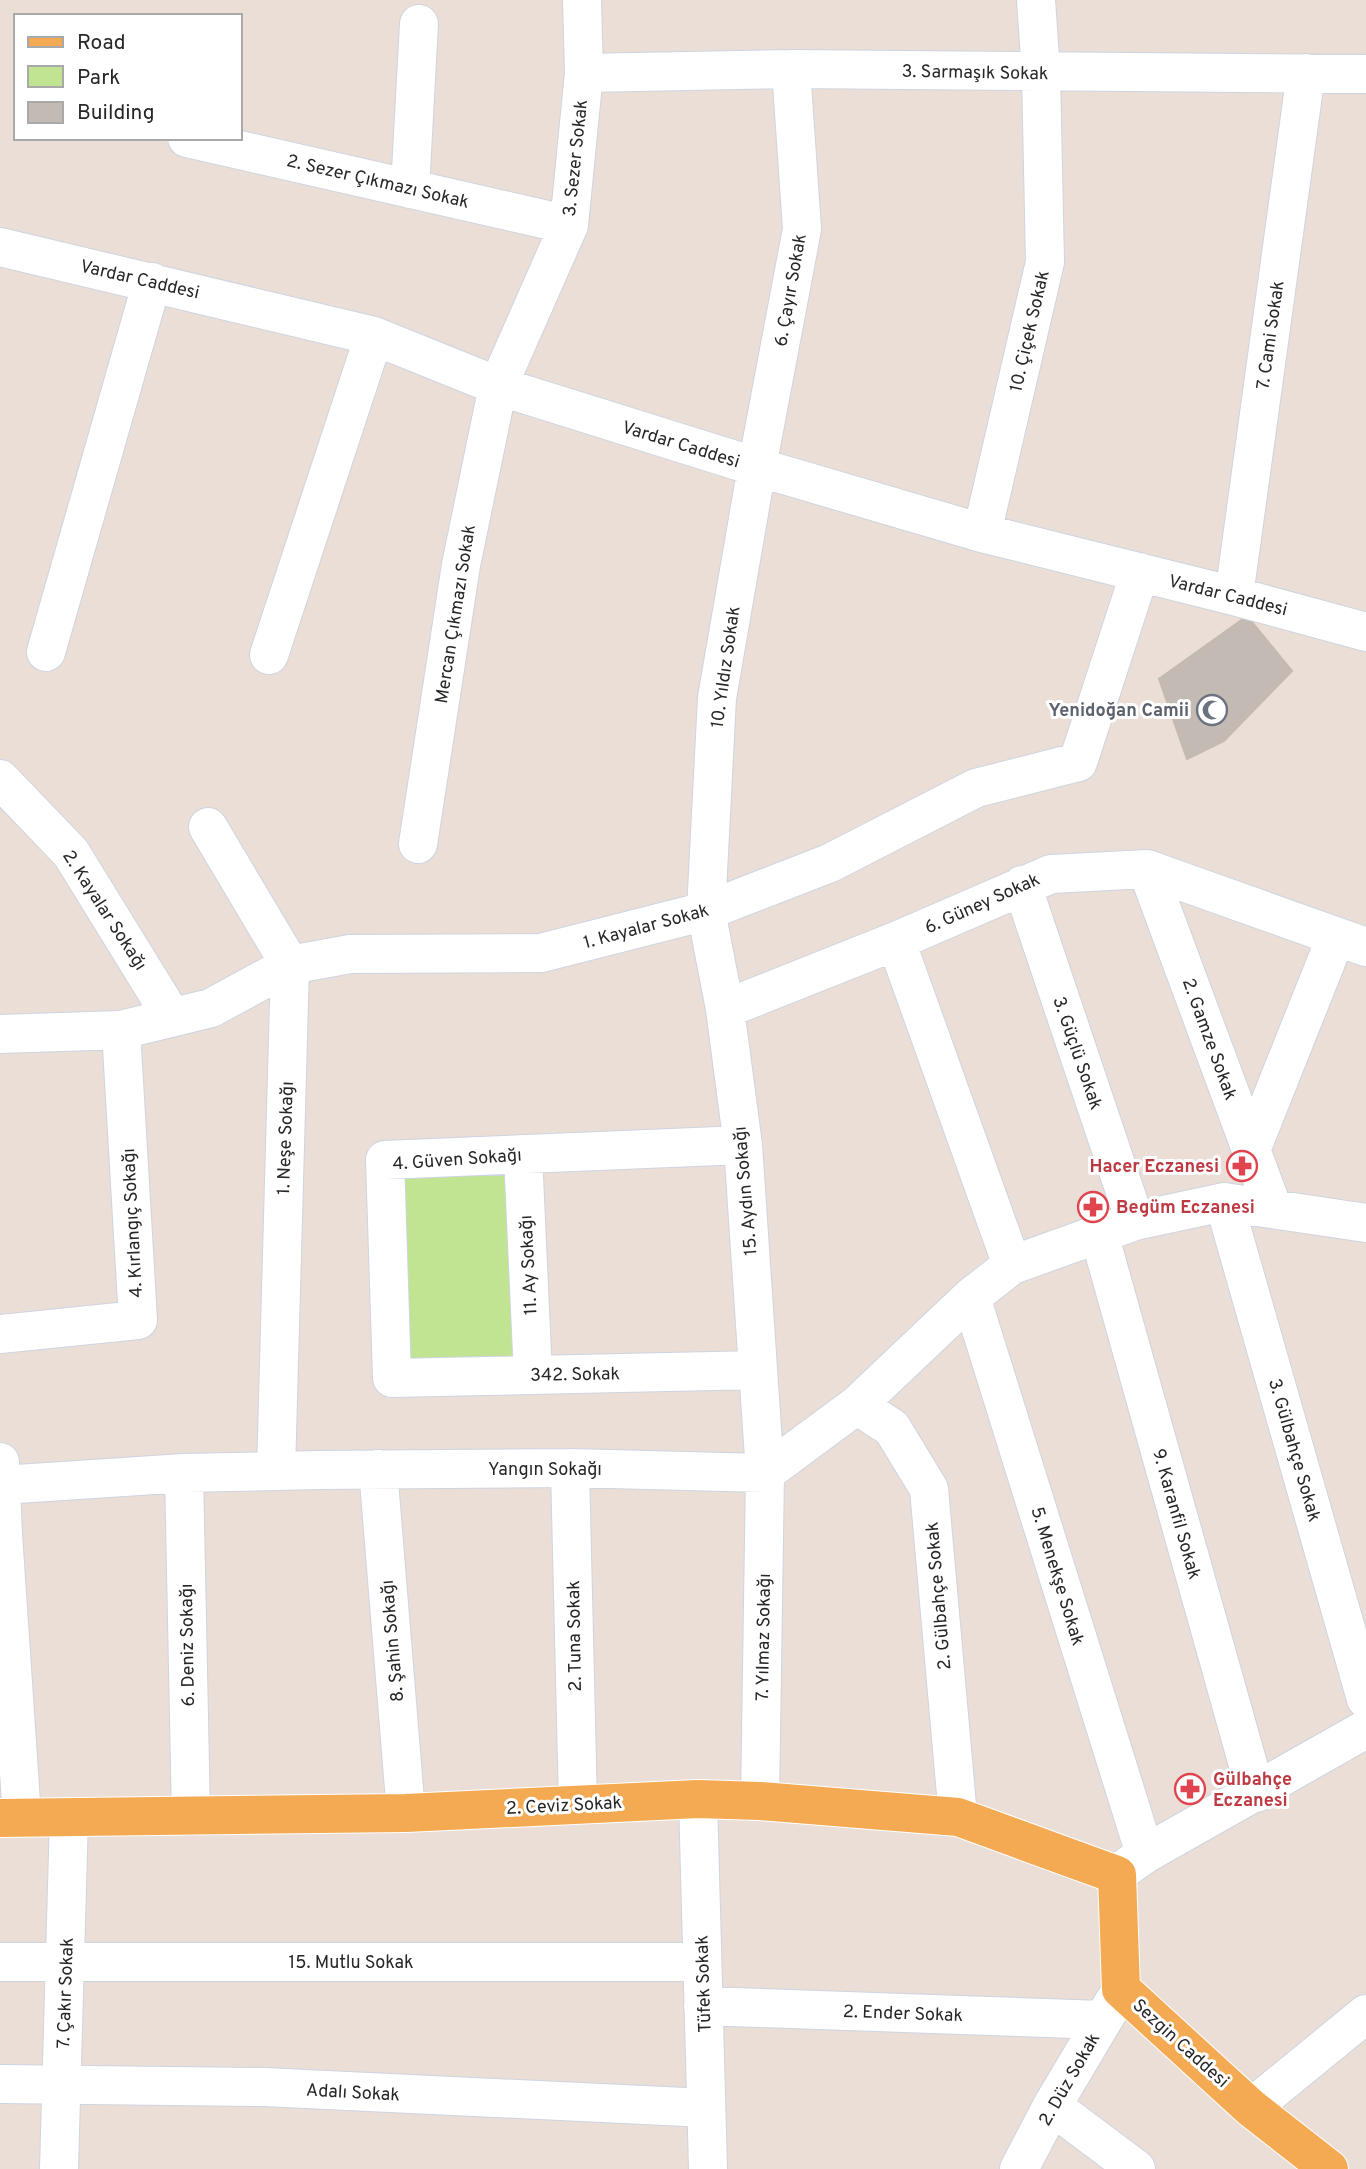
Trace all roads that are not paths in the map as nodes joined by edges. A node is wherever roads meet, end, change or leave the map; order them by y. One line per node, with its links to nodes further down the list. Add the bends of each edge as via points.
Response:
1 (582, 0): 5 (street, 3. Sezer Sokak)
2 (1036, 0): 6 (street, 10. Çiçek Sokak)
3 (419, 24): 10 (street)
4 (791, 69): 5 (street, 3. Sarmaşık Sokak); 6 (street, 3. Sarmaşık Sokak); 16 (street, 6. Çayır Sokak, via 802,229)
5 (584, 73): 11 (street, 3. Sezer Sokak)
6 (1041, 73): 7 (street, 3. Sarmaşık Sokak); 17 (street, 10. Çiçek Sokak, via 1045,262)
7 (1306, 73): 8 (street, 3. Sarmaşık Sokak); 19 (street, 7. Cami Sokak)
8 (1366, 74)
9 (196, 140): 10 (street, 2. Sezer Çıkmazı Sokak)
10 (410, 189): 11 (street, 2. Sezer Çıkmazı Sokak)
11 (569, 225): 15 (street, 3. Sezer Sokak)
12 (0, 247): 13 (street, Vardar Caddesi)
13 (152, 282): 14 (street, Vardar Caddesi); 21 (street)
14 (374, 336): 15 (street, Vardar Caddesi); 22 (street)
15 (498, 386): 16 (street, Vardar Caddesi); 25 (street, Mercan Çıkmazı Sokak, via 461,565)
16 (757, 467): 17 (street, Vardar Caddesi); 28 (street, 10. Yıldız Sokak, via 717,698)
17 (982, 533): 18 (street, Vardar Caddesi)
18 (1140, 572): 19 (street, Vardar Caddesi); 28 (street, 1. Kayalar Sokak, via 1078,762 976,788 830,863)
19 (1234, 596): 20 (street, Vardar Caddesi)
20 (1366, 632)
21 (46, 652)
22 (270, 655)
23 (0, 779): 33 (street, 2. Kayalar Sokağı, via 71,853)
24 (208, 827): 31 (street)
25 (418, 844)
26 (1147, 869): 27 (street, 6. Güney Sokak, via 1051,874); 30 (street, 6. Güney Sokak); 37 (street, 2. Gamze Sokak)
27 (1022, 885): 29 (street, 6. Güney Sokak); 41 (street, 3. Güçlü Sokak)
28 (706, 911): 31 (street, 1. Kayalar Sokak, via 541,953 350,954); 32 (street, 15. Aydın Sokağı)
29 (896, 941): 32 (street, 6. Güney Sokak); 44 (street)
30 (1351, 942): 37 (street)
31 (290, 965): 33 (street, 1. Kayalar Sokak, via 211,1008); 53 (street, 1. Neşe Sokağı)
32 (725, 1009): 36 (street, 15. Aydın Sokağı)
33 (172, 1017): 34 (street, 1. Kayalar Sokak)
34 (121, 1030): 35 (street, 1. Kayalar Sokak); 46 (street, 4. Kırlangıç Sokağı, via 138,1320)
35 (0, 1034)
36 (743, 1145): 38 (street, 4. Güven Sokağı); 47 (street, 15. Aydın Sokağı)
37 (1251, 1150): 40 (street, 2. Gamze Sokak)
38 (523, 1154): 48 (street, 11. Ay Sokağı); 49 (street, 4. Güven Sokağı, via 385,1160)
39 (1224, 1202): 40 (street); 41 (street); 59 (street, 3. Gülbahçe Sokak)
40 (1273, 1209): 42 (street)
41 (1135, 1221): 43 (street)
42 (1366, 1223)
43 (1099, 1234): 44 (street); 61 (street, 9. Karanfil Sokak)
44 (1012, 1265): 45 (street)
45 (971, 1297): 50 (street); 70 (street, 5. Menekşe Sokak)
46 (0, 1334)
47 (758, 1370): 48 (street, 342. Sokak); 55 (street, 15. Aydın Sokağı)
48 (533, 1375): 49 (street, 342. Sokak)
49 (392, 1378)
50 (857, 1405): 55 (street); 68 (street, 2. Gülbahçe Sokak, via 892,1428 929,1489)
51 (570, 1468): 52 (street, Yangın Sokağı); 55 (street, Yangın Sokağı); 64 (street, 2. Tuna Sokak)
52 (378, 1469): 53 (street, Yangın Sokağı); 65 (street, 8. Şahin Sokağı)
53 (275, 1471): 54 (street, Yangın Sokağı)
54 (184, 1473): 56 (street, Yangın Sokağı); 66 (street, 6. Deniz Sokağı)
55 (765, 1473): 63 (street, 7. Yılmaz Sokağı)
56 (1, 1474): 57 (street)
57 (1, 1534): 58 (street)
58 (6, 1664): 69 (street)
59 (1366, 1699)
60 (1366, 1729): 61 (street)
61 (1256, 1793): 70 (street)
62 (698, 1798): 63 (main road, 2. Ceviz Sokak); 64 (main road, 2. Ceviz Sokak); 72 (street, Tüfek Sokak)
63 (760, 1801): 68 (main road, 2. Ceviz Sokak)
64 (578, 1805): 65 (main road, 2. Ceviz Sokak)
65 (405, 1813): 66 (main road, 2. Ceviz Sokak)
66 (191, 1816): 67 (main road, 2. Ceviz Sokak)
67 (69, 1817): 69 (main road, 2. Ceviz Sokak); 73 (street, 7. Çakır Sokak)
68 (958, 1817): 70 (main road, 2. Ceviz Sokak)
69 (11, 1818)
70 (1131, 1864): 74 (main road, Sezgin Caddesi)
71 (0, 1962): 73 (street, 15. Mutlu Sokak)
72 (702, 1962): 73 (street, 15. Mutlu Sokak); 75 (street, Tüfek Sokak)
73 (66, 1963): 78 (street, 7. Çakır Sokak)
74 (1112, 2004): 75 (street, 2. Ender Sokak); 79 (street, 2. Düz Sokak); 81 (main road, Sezgin Caddesi)
75 (704, 2006): 80 (street, Tüfek Sokak)
76 (1366, 2014): 81 (street)
77 (0, 2084): 78 (street, Adalı Sokak)
78 (62, 2085): 80 (street, Adalı Sokak, via 264,2087); 82 (street, 7. Çakır Sokak)
79 (1052, 2106): 84 (street, 2. Düz Sokak); 85 (street)
80 (706, 2108): 83 (street, Tüfek Sokak)
81 (1251, 2108): 86 (main road, Sezgin Caddesi)
82 (58, 2169)
83 (708, 2169)
84 (1019, 2169)
85 (1136, 2169)
86 (1329, 2169)

